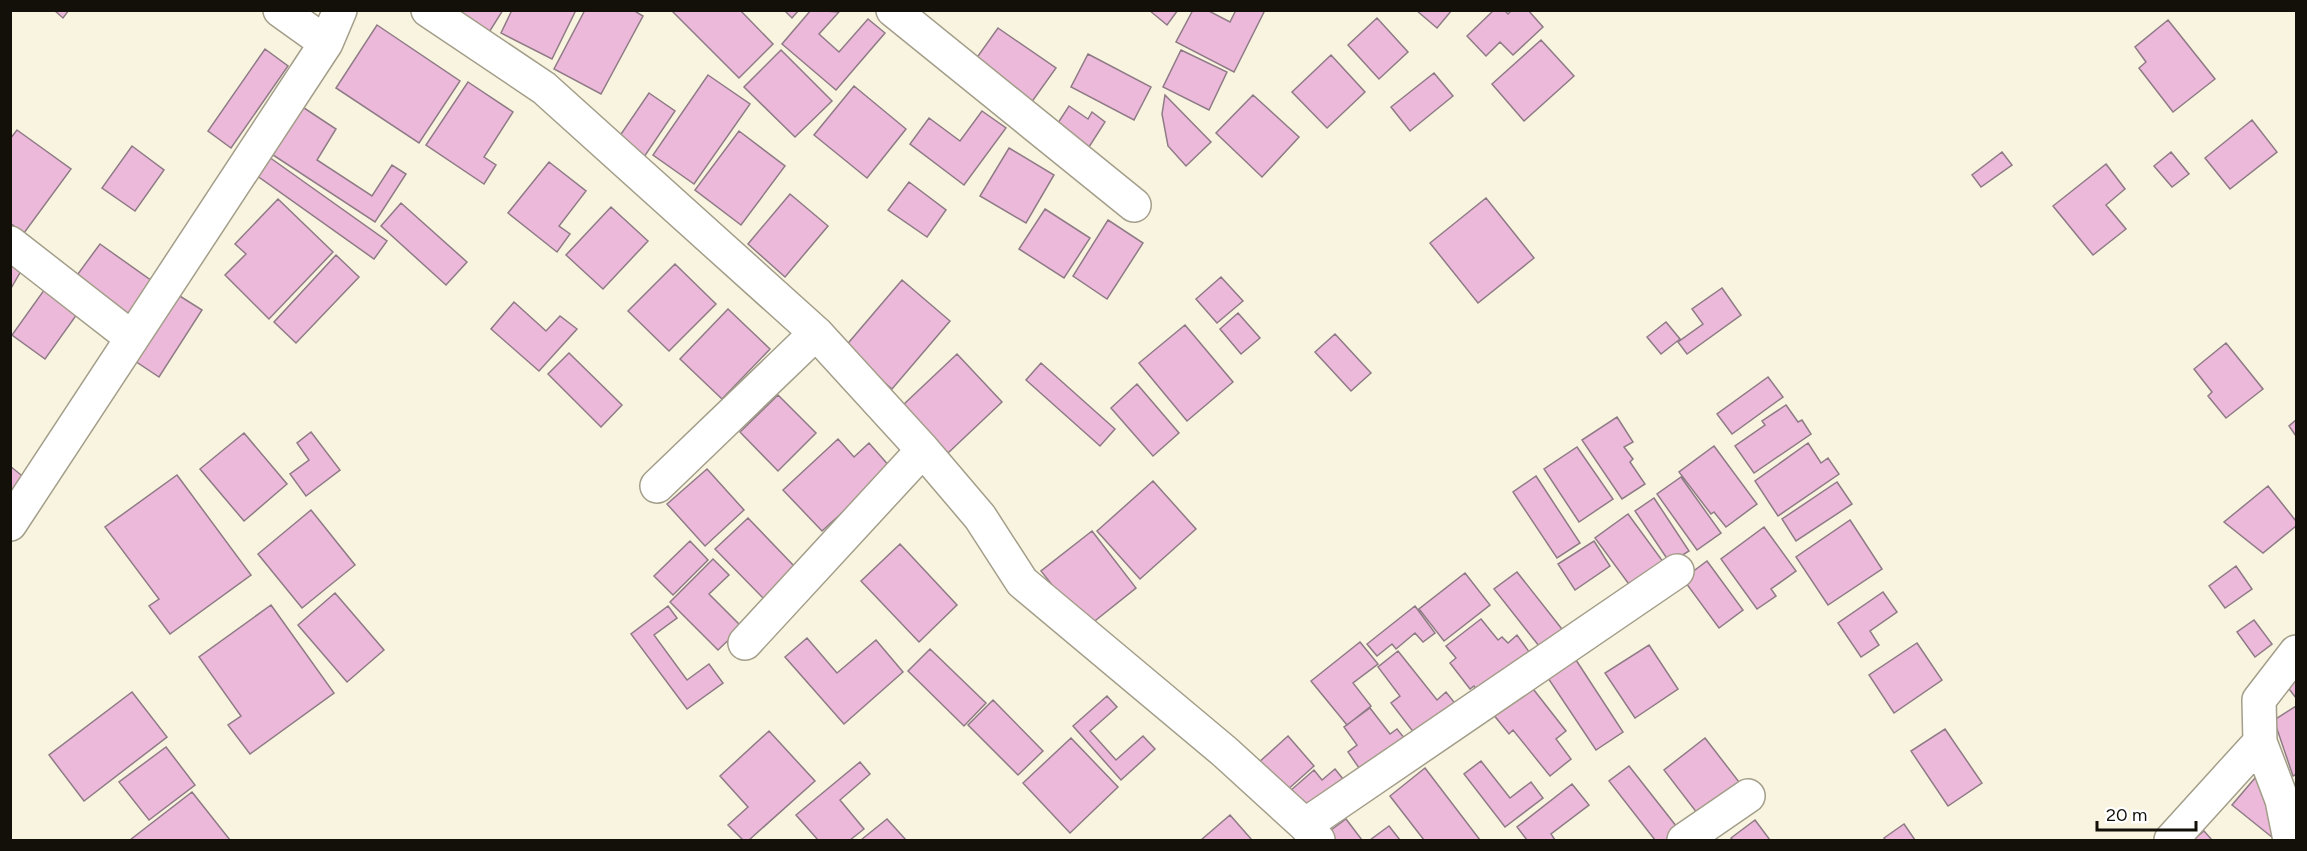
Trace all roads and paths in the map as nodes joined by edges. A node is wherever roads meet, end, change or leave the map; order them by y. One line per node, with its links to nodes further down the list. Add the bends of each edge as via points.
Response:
1 (280, 10): 5 (street)
2 (340, 10): 5 (street)
3 (428, 10): 8 (street, via 544,88)
4 (893, 10): 6 (street)
5 (326, 43): 9 (street)
6 (1134, 205)
7 (10, 243): 9 (street)
8 (816, 333): 10 (street); 11 (street)
9 (132, 338): 12 (street)
10 (923, 450): 14 (street); 18 (street, via 980,517 1022,582 1225,752)
11 (657, 486)
12 (10, 524)
13 (1677, 571): 18 (street)
14 (745, 643)
15 (2296, 652): 16 (street, via 2259,700)
16 (2260, 742): 20 (street); 21 (street, via 2282,800)
17 (1748, 796): 19 (street)
18 (1312, 832)
19 (1684, 840)
20 (2171, 840)
21 (2290, 840)

